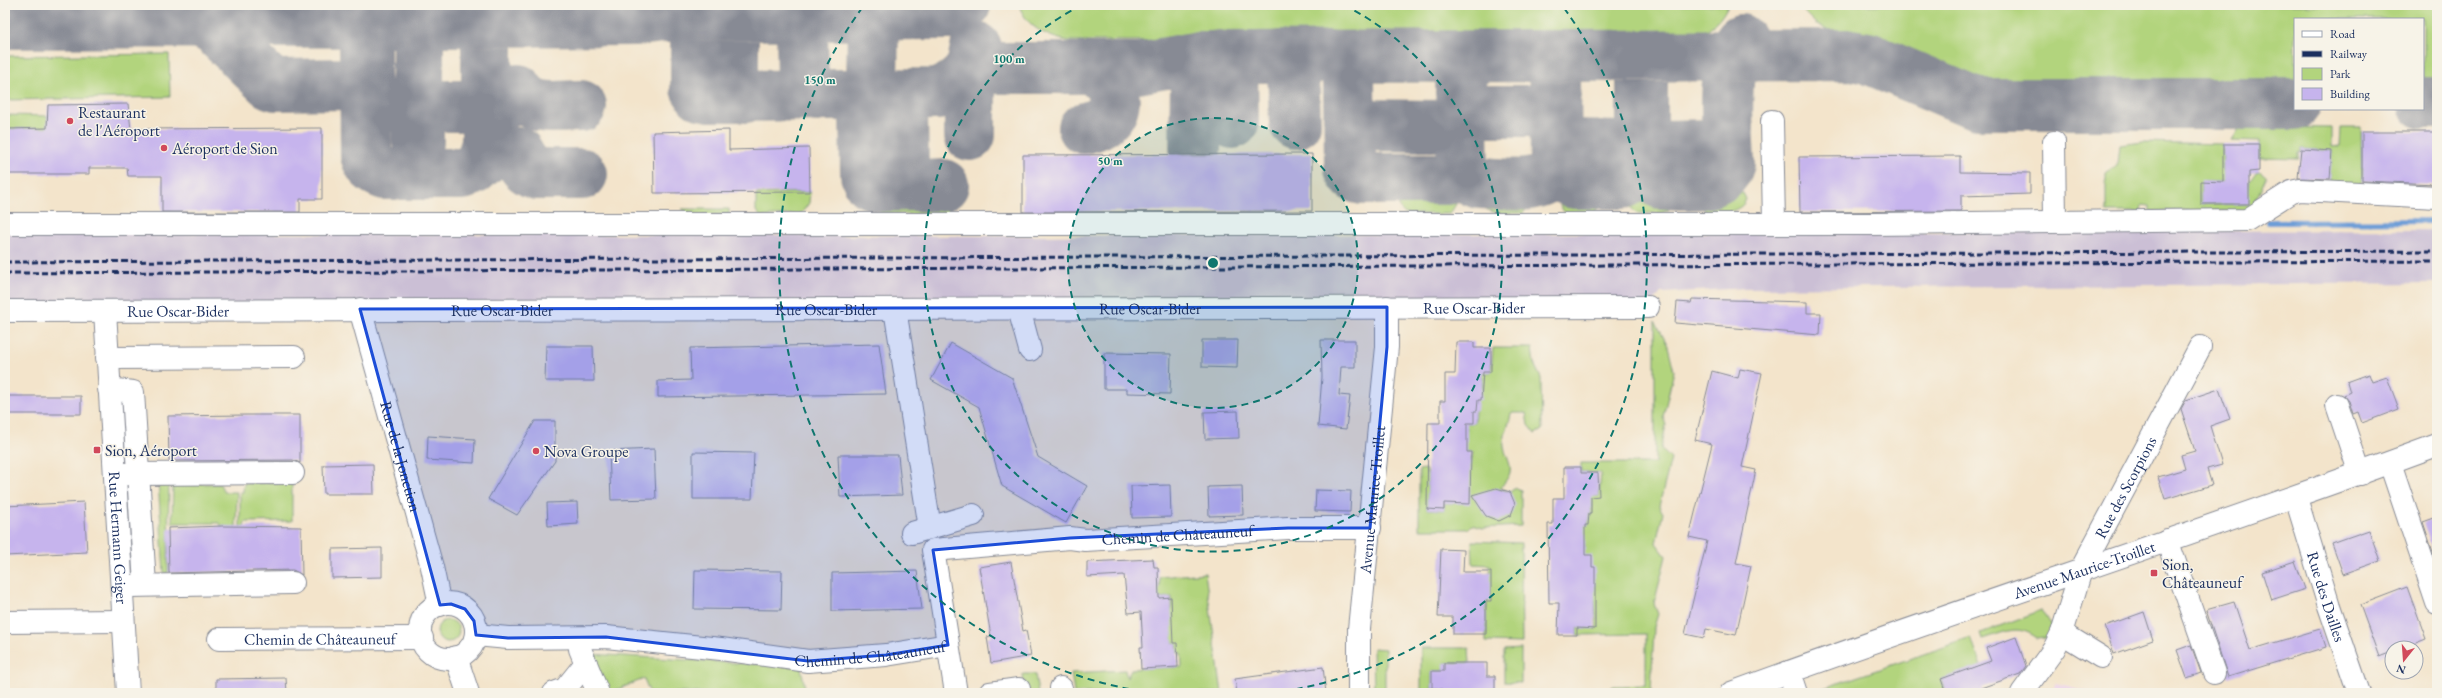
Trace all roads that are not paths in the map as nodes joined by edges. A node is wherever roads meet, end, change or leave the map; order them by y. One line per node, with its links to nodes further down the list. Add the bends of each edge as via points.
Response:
1 (1772, 121): 5 (street)
2 (2054, 142): 4 (street)
3 (2437, 197): 4 (street, via 2300,190 2291,192 2247,220)
4 (2055, 221): 5 (street)
5 (1774, 223): 6 (street)
6 (5, 224)
7 (1387, 307): 8 (street, Rue Oscar-Bider); 11 (street, Rue Oscar-Bider); 28 (street, Avenue Maurice-Troillet, via 1387,348)
8 (1648, 307)
9 (360, 309): 10 (street, Rue Oscar-Bider); 13 (street, Rue Oscar-Bider); 35 (street, Rue de la Jonction, via 432,567)
10 (895, 309): 11 (street, Rue Oscar-Bider); 27 (street, via 921,531)
11 (1020, 309): 15 (street)
12 (5, 310): 13 (street, Rue Oscar-Bider)
13 (105, 311): 17 (street, Rue Hermann Geiger)
14 (2200, 347): 30 (street, Rue des Scorpions)
15 (1030, 350)
16 (294, 357): 17 (street)
17 (107, 358): 18 (street, Rue Hermann Geiger)
18 (109, 389): 22 (street, via 133,392); 25 (street, Rue Hermann Geiger)
19 (2337, 405): 24 (street)
20 (2437, 445): 21 (street, Avenue Maurice-Troillet)
21 (2390, 463): 24 (street, Avenue Maurice-Troillet); 34 (street)
22 (138, 473): 23 (street); 25 (street); 32 (street)
23 (293, 473)
24 (2360, 474): 26 (street, Avenue Maurice-Troillet)
25 (114, 475): 33 (street, Rue Hermann Geiger)
26 (2296, 498): 29 (street, Avenue Maurice-Troillet); 61 (street, Rue des Dailles)
27 (973, 515)
28 (1370, 528): 43 (street, Chemin de Châteauneuf, via 1288,528 1085,540 1070,538 933,550); 57 (street, Avenue Maurice-Troillet, via 1359,629)
29 (2167, 540): 30 (street, Avenue Maurice-Troillet); 48 (street)
30 (2081, 570): 38 (street, Rue des Scorpions); 47 (street, Avenue Maurice-Troillet)
31 (293, 583): 32 (street)
32 (145, 585): 33 (street)
33 (121, 586): 36 (street, Rue Hermann Geiger)
34 (2437, 603)
35 (440, 605): 39 (street, via 451,604 465,609 474,621); 40 (street, via 433,608 424,618)
36 (123, 621): 37 (street, Rue Hermann Geiger); 51 (street, Rue Hermann Geiger)
37 (5, 622)
38 (2062, 633): 45 (street); 60 (street, Rue des Scorpions, via 2054,649)
39 (476, 635): 41 (street, Chemin de Châteauneuf, via 508,638); 44 (street, via 470,648)
40 (422, 638): 42 (street, Chemin de Châteauneuf); 44 (street, via 427,648 436,656)
41 (580, 638): 43 (street, Chemin de Châteauneuf, via 606,637 808,661 886,655); 46 (street, via 580,649)
42 (219, 640)
43 (948, 645): 55 (street)
44 (456, 657): 52 (street)
45 (2100, 657)
46 (586, 663): 53 (street, via 565,689); 54 (street)
47 (1790, 672): 49 (street, Avenue Maurice-Troillet); 59 (street)
48 (2214, 673)
49 (1767, 687): 58 (street, Avenue Maurice-Troillet)
50 (1019, 689): 56 (street)
51 (128, 693)
52 (468, 693)
53 (554, 693)
54 (598, 693)
55 (956, 693)
56 (990, 693)
57 (1358, 693)
58 (1731, 693)
59 (1796, 693)
60 (2022, 693)
61 (2359, 693)

